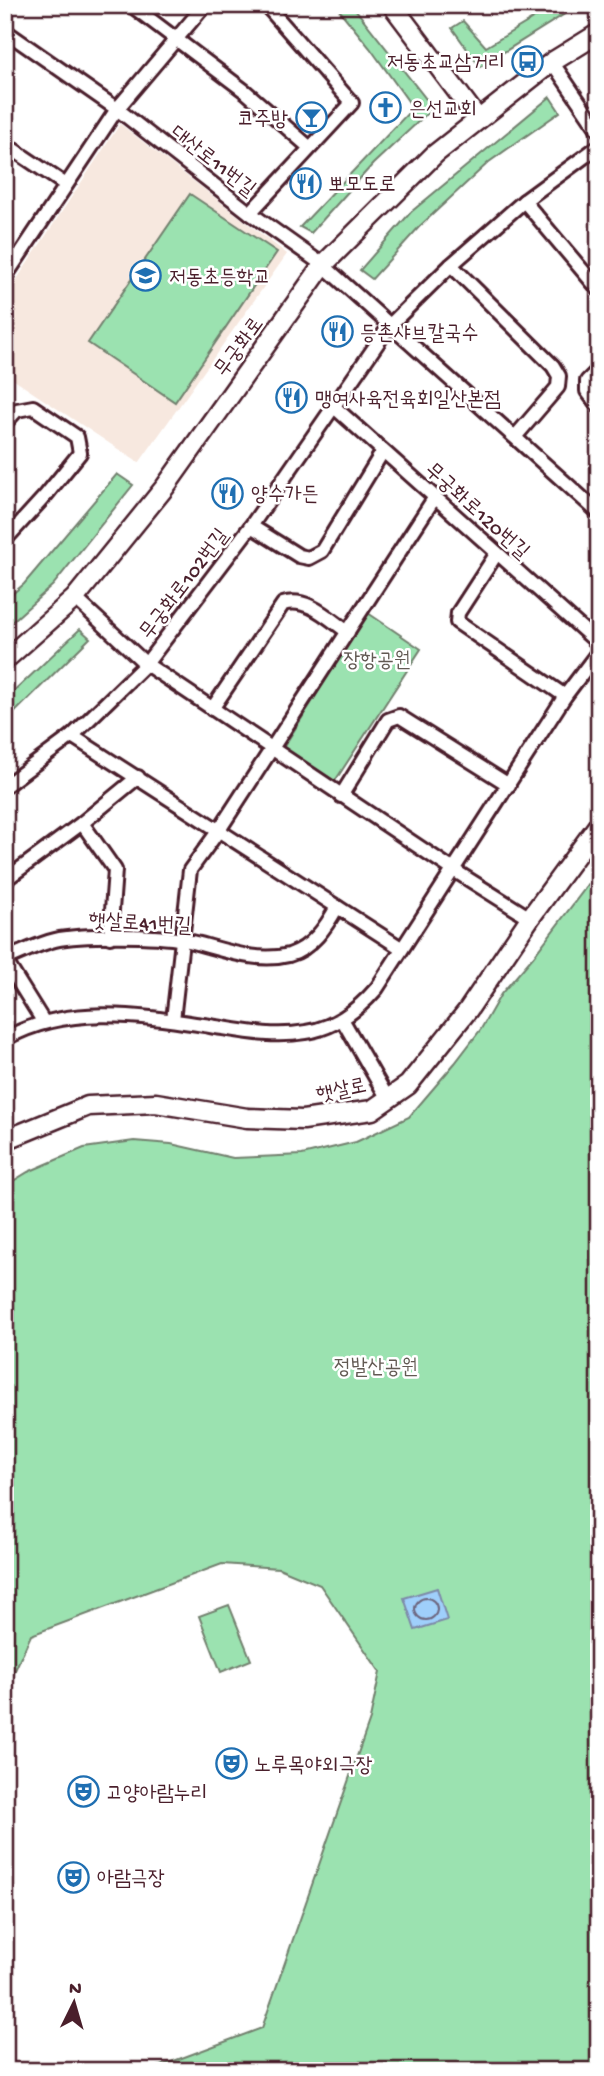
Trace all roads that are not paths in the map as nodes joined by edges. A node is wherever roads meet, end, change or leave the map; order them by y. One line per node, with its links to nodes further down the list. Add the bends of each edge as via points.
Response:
1 (131, 5): 7 (street)
2 (205, 5): 7 (street)
3 (266, 5): 14 (street, 대산로11번길, via 352,103)
4 (392, 5): 10 (main road)
5 (5, 31): 9 (street, 대산로11번길)
6 (599, 33): 8 (main road, 무궁화로)
7 (176, 37): 9 (street); 14 (street)
8 (552, 62): 10 (main road, 무궁화로); 11 (street)
9 (117, 109): 15 (street); 17 (street, 대산로11번길)
10 (478, 119): 19 (main road, 무궁화로, via 435,153)
11 (599, 131)
12 (5, 144): 15 (street)
13 (599, 146): 16 (street)
14 (309, 148): 17 (street, 대산로11번길)
15 (66, 185): 18 (street)
16 (524, 201): 20 (street); 22 (street)
17 (250, 212): 19 (street)
18 (9, 262): 21 (street)
19 (323, 265): 23 (street); 35 (main road, 무궁화로, via 164,488)
20 (451, 265): 23 (street); 28 (street, via 559,376 558,387)
21 (5, 277)
22 (599, 290)
23 (390, 325): 25 (street); 28 (street)
24 (599, 369): 26 (street, via 587,381 587,391)
25 (332, 405): 29 (street, 무궁화로120번길); 32 (street)
26 (599, 407)
27 (5, 423): 33 (street, via 17,410 33,407 77,437 80,453)
28 (515, 437): 31 (street)
29 (383, 451): 30 (street, 무궁화로120번길); 32 (street, via 322,551 309,558 299,556)
30 (435, 497): 34 (street, 무궁화로120번길); 36 (street)
31 (599, 513)
32 (251, 526): 40 (street, 무궁화로102번길)
33 (5, 540)
34 (497, 553): 37 (street, 무궁화로120번길); 41 (street, via 458,612 457,622)
35 (75, 598): 39 (main road, 무궁화로); 40 (street, 무궁화로102번길)
36 (348, 632): 42 (street, via 304,603 283,604); 44 (street)
37 (599, 644)
38 (599, 652): 41 (street)
39 (5, 660)
40 (146, 664): 42 (street, 무궁화로102번길); 43 (street)
41 (565, 696): 46 (street)
42 (212, 709): 44 (street, 무궁화로102번길)
43 (72, 736): 45 (street); 47 (street)
44 (271, 749): 48 (street, 무궁화로102번길); 51 (street)
45 (138, 777): 49 (street); 51 (street)
46 (509, 785): 48 (street, via 399,716 388,720); 52 (street)
47 (5, 786)
48 (341, 796): 52 (street, 무궁화로102번길)
49 (82, 823): 53 (street); 56 (street, via 115,870)
50 (599, 824): 55 (main road, 햇살로)
51 (219, 830): 54 (street); 57 (street, via 190,870)
52 (452, 869): 55 (street, 무궁화로102번길); 58 (street)
53 (5, 880)
54 (337, 907): 57 (street, 햇살로41번길, via 325,929 305,948 290,954 259,957); 58 (street)
55 (530, 918): 64 (main road, 햇살로, via 459,1021 408,1085)
56 (110, 937): 57 (street, 햇살로41번길); 59 (street, 햇살로41번길, via 55,940)
57 (180, 939): 61 (street)
58 (401, 948): 60 (street, via 365,1003)
59 (5, 960): 62 (street)
60 (342, 1019): 61 (street, via 307,1032 272,1035); 64 (street)
61 (173, 1020): 62 (street, via 97,1015)
62 (43, 1021): 63 (street)
63 (5, 1039)
64 (388, 1099): 65 (main road, 햇살로, via 372,1110 303,1119 247,1118 156,1103 88,1106)
65 (7, 1136)

